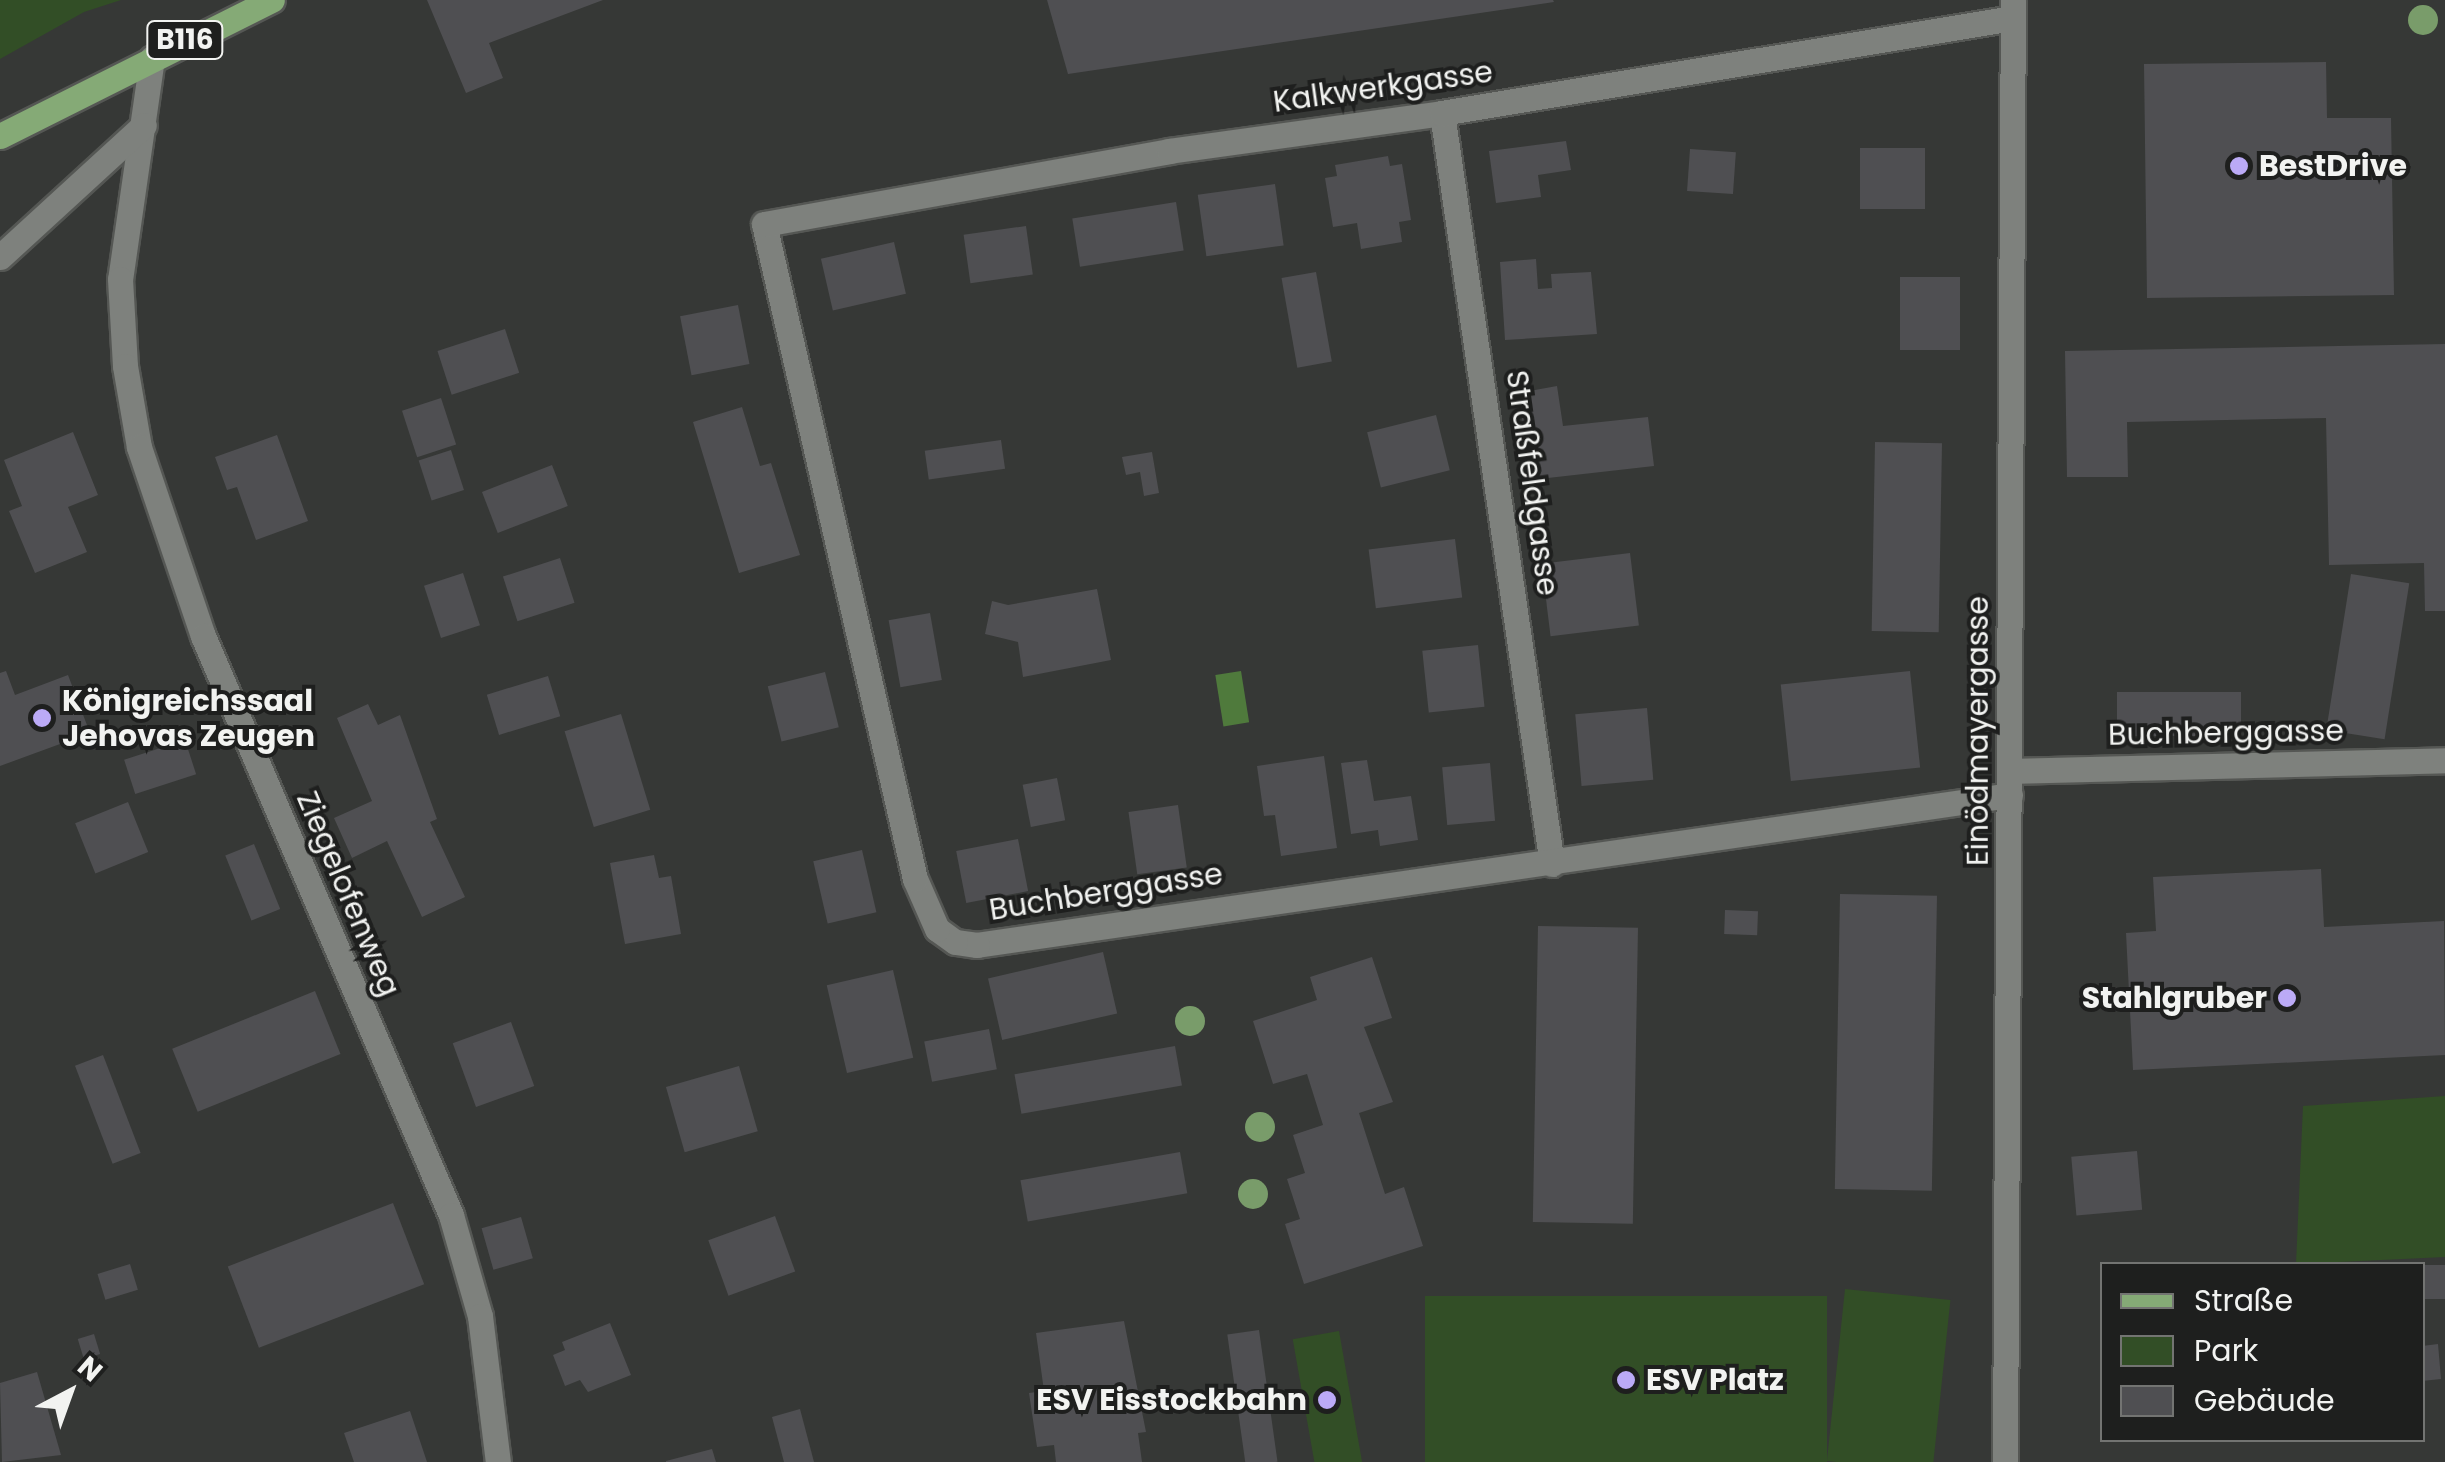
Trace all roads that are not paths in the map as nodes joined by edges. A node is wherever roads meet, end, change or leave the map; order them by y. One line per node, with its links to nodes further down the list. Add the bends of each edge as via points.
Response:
1 (272, 0): 3 (main road, B116)
2 (2012, 9): 4 (street, Kalkwerkgasse); 10 (street, Einödmayergasse)
3 (152, 58): 5 (street, Ziegelofenweg); 6 (main road, B116)
4 (1442, 113): 7 (street, Kalkwerkgasse, via 1169,151); 11 (street, Straßfeldgasse)
5 (144, 124): 8 (street); 12 (street, Ziegelofenweg, via 120,279 124,366 139,447 203,636 451,1216 480,1316)
6 (0, 136)
7 (764, 224): 11 (street, Buchberggasse, via 915,878 925,908 946,936 977,945)
8 (0, 257)
9 (2445, 760): 10 (street, Buchberggasse)
10 (2010, 783): 11 (street, Buchberggasse); 13 (street, Einödmayergasse)
11 (1552, 864)
12 (498, 1462)
13 (2006, 1462)

